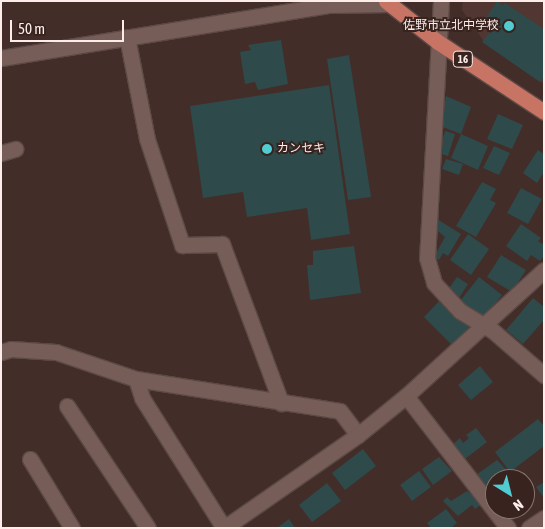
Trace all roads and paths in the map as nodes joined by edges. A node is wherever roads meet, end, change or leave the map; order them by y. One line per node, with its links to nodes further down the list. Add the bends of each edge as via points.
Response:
1 (441, 1): 4 (street)
2 (388, 3): 3 (street, via 327,5); 4 (main road, 16)
3 (127, 37): 5 (street); 13 (street, via 147,139 182,245 222,244)
4 (438, 42): 6 (main road, 16); 8 (street, via 427,258 434,283 460,311)
5 (1, 58)
6 (544, 112)
7 (544, 270): 8 (street)
8 (482, 326): 10 (street, via 492,330); 12 (street)
9 (1, 352): 11 (street, via 11,349 56,352)
10 (544, 375)
11 (136, 379): 13 (street); 20 (street, via 142,398)
12 (406, 396): 15 (street); 21 (street)
13 (281, 403): 15 (street, via 340,411)
14 (67, 406): 19 (street)
15 (358, 435): 20 (street)
16 (30, 459): 18 (street)
17 (544, 518): 22 (street)
18 (72, 528)
19 (148, 528)
20 (224, 528)
21 (508, 528)
22 (529, 528)

